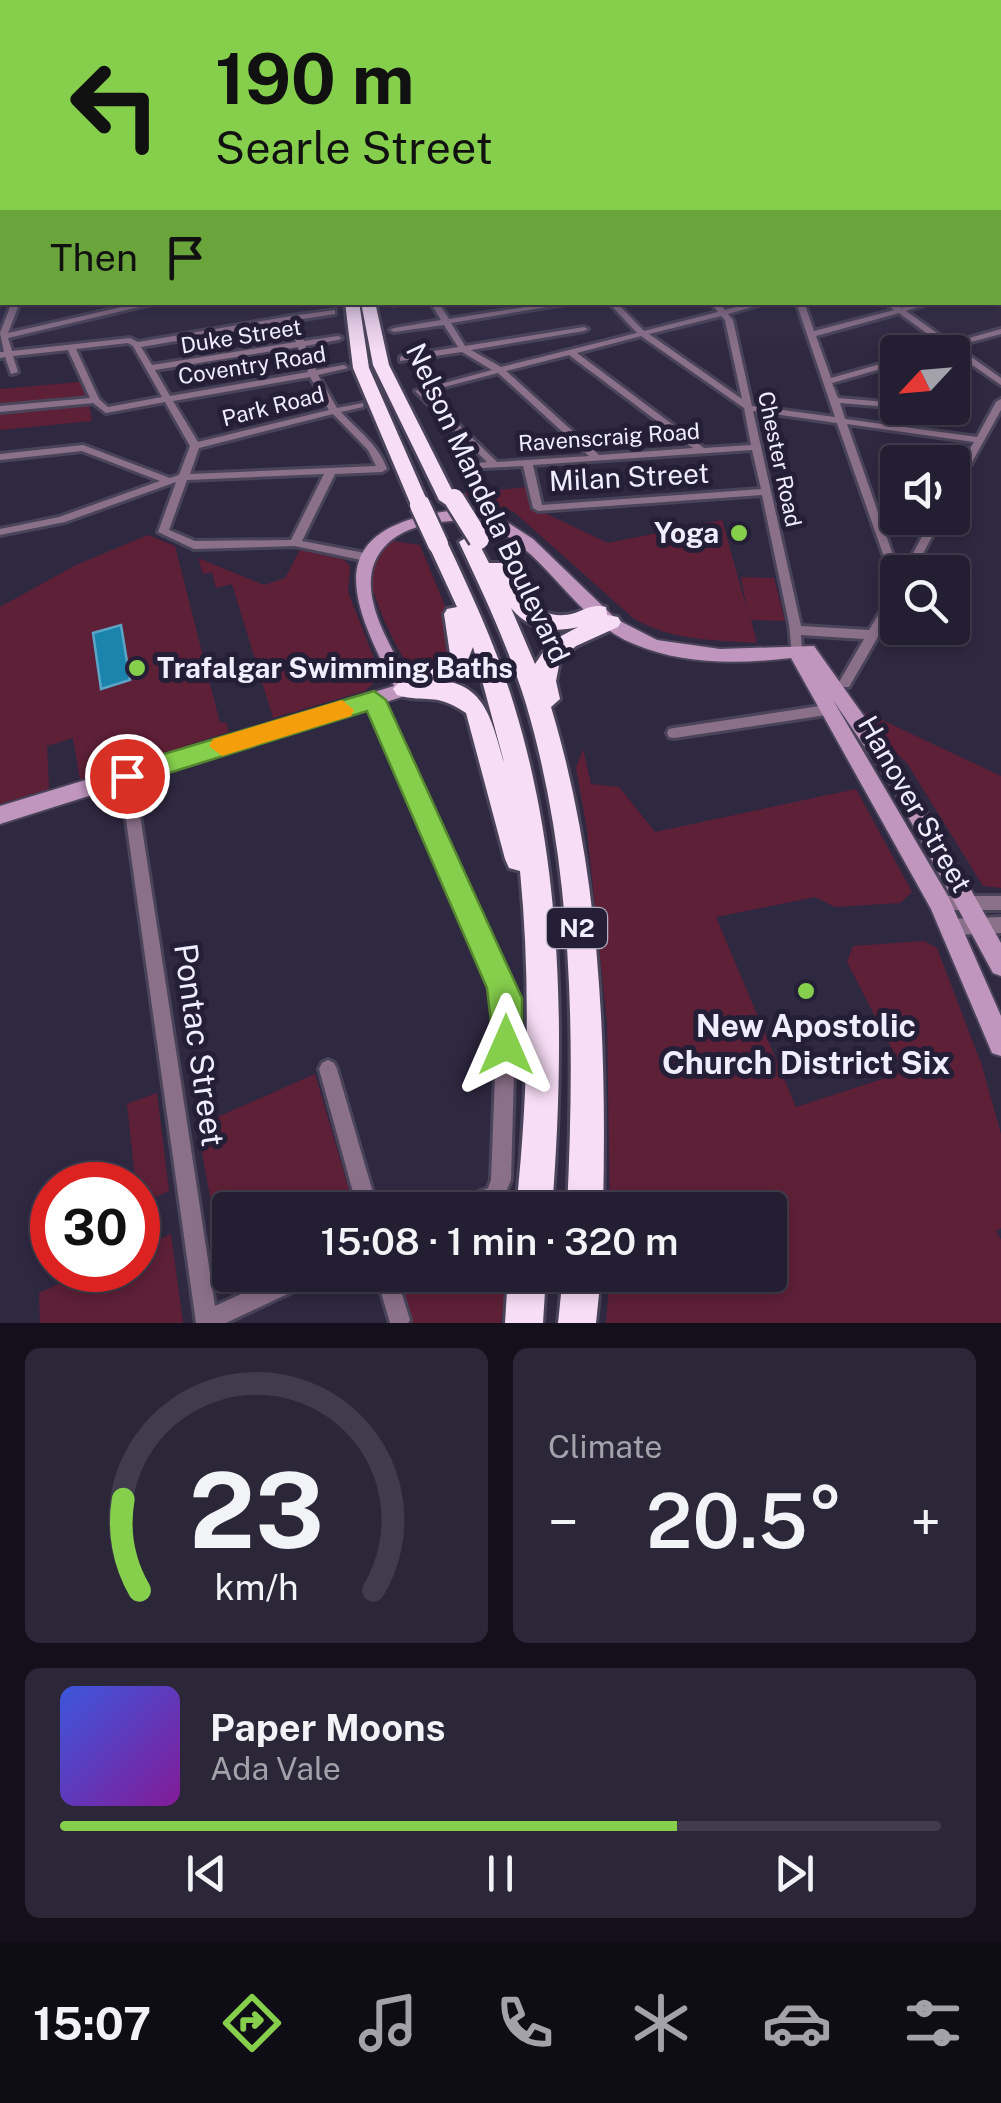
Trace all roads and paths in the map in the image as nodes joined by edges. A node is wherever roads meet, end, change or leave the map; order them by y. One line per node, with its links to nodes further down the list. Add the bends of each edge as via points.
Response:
1 (15, 305): 28 (street)
2 (114, 305): 16 (street)
3 (145, 305): 16 (street)
4 (305, 305): 19 (street)
5 (352, 305): 74 (highway, Nelson Mandela Boulevard, bridge, via 361,368)
6 (436, 305): 21 (street)
7 (555, 305): 21 (street)
8 (615, 305): 25 (street)
9 (716, 305): 18 (street)
10 (755, 305): 18 (street)
11 (801, 305): 26 (street)
12 (892, 305): 15 (street)
13 (919, 305): 15 (street)
14 (371, 308): 72 (highway, Nelson Mandela Boulevard / N2, via 381,365)
15 (900, 310): 26 (street); 27 (street)
16 (117, 312): 28 (street)
17 (332, 312): 19 (street)
18 (725, 313): 25 (street); 53 (street, Chester Road)
19 (310, 315): 20 (street)
20 (291, 318): 31 (street); 32 (street)
21 (446, 322): 23 (street); 34 (street)
22 (584, 329): 34 (street)
23 (394, 330)
24 (1001, 332): 30 (street)
25 (642, 334): 35 (street); 53 (street)
26 (810, 335): 45 (street)
27 (935, 335)
28 (1, 336): 36 (street)
29 (338, 338): 31 (street, Duke Street)
30 (970, 341)
31 (301, 344): 40 (street, Duke Street); 44 (street)
32 (136, 345): 33 (street, via 130,340); 40 (street)
33 (71, 347): 36 (street); 48 (street)
34 (463, 349): 37 (street); 42 (street)
35 (571, 352): 42 (street); 60 (street)
36 (4, 354): 43 (street)
37 (403, 359)
38 (970, 360): 46 (street)
39 (880, 367): 45 (street)
40 (149, 368): 47 (street)
41 (344, 368): 44 (street, Coventry Road)
42 (498, 370): 62 (street); 65 (street, via 420,391)
43 (14, 372)
44 (312, 374): 47 (street, Coventry Road); 55 (street)
45 (827, 382): 49 (street)
46 (1001, 382)
47 (166, 397): 48 (street, Coventry Road, via 106,410); 58 (street)
48 (96, 400): 54 (street)
49 (833, 400): 52 (street); 56 (street)
50 (1001, 402): 57 (street)
51 (360, 404): 55 (street, Park Road)
52 (880, 404)
53 (749, 408): 56 (street); 59 (street, Chester Road)
54 (0, 410)
55 (335, 411): 58 (street, Park Road); 67 (street, via 382,470)
56 (840, 422): 57 (street); 75 (street)
57 (980, 440): 63 (street)
58 (195, 446): 68 (street)
59 (757, 447): 60 (street, Ravenscraig Road); 70 (street, Chester Road)
60 (702, 451): 62 (street, Ravenscraig Road)
61 (0, 456): 69 (street, via 83,448)
62 (597, 458): 64 (street, Ravenscraig Road)
63 (970, 458)
64 (526, 462): 65 (street, Ravenscraig Road); 70 (street, Milan Street, via 538,508)
65 (495, 465): 66 (street, Ravenscraig Road)
66 (464, 468)
67 (330, 473): 68 (street); 73 (street)
68 (182, 477): 69 (street); 73 (street, via 164,533 194,545)
69 (166, 480): 71 (street, via 60,520)
70 (765, 492): 79 (street, Chester Road)
71 (0, 532)
72 (474, 540): 77 (highway, via 529,617 556,625); 89 (highway, Nelson Mandela Boulevard / N2, via 539,709)
73 (295, 543): 76 (street)
74 (434, 544): 83 (highway, via 465,642 455,664); 96 (highway, N2, via 481,640 507,726 525,809)
75 (886, 555)
76 (366, 558): 77 (street, via 388,535 411,524 476,518 526,539); 83 (street, via 360,588)
77 (604, 617): 81 (street, via 634,638 671,650); 89 (highway, via 546,658 541,676 573,804)
78 (880, 621): 80 (street)
79 (796, 630): 80 (street); 81 (street, Chester Road)
80 (872, 635): 82 (street)
81 (802, 651): 85 (street, Hanover Street); 90 (street, Hanover Street, via 899,781)
82 (844, 684)
83 (405, 689): 84 (street); 96 (highway, via 450,690 476,708 516,846)
84 (374, 700): 87 (street); 100 (street, via 507,998)
85 (826, 710): 86 (street); 91 (street, Hanover Street)
86 (674, 734)
87 (127, 776): 88 (street); 108 (street, Pontac Street)
88 (0, 815)
89 (570, 856): 102 (highway, Nelson Mandela Boulevard / N2, via 589,1074)
90 (970, 902): 91 (street); 92 (street); 93 (street, Hanover Street)
91 (940, 903): 94 (street, Hanover Street)
92 (1001, 903)
93 (992, 926): 94 (street); 95 (street, Hanover Street)
94 (950, 927): 97 (street, Hanover Street)
95 (1001, 965)
96 (540, 975): 101 (highway, N2)
97 (1001, 1044)
98 (328, 1069): 99 (street)
99 (363, 1192)
100 (496, 1192)
101 (534, 1192)
102 (586, 1192)
103 (270, 1292): 108 (street)
104 (391, 1292): 107 (street)
105 (527, 1292): 109 (highway)
106 (581, 1292): 110 (highway)
107 (399, 1320)
108 (207, 1322)
109 (524, 1323)
110 (578, 1323)

